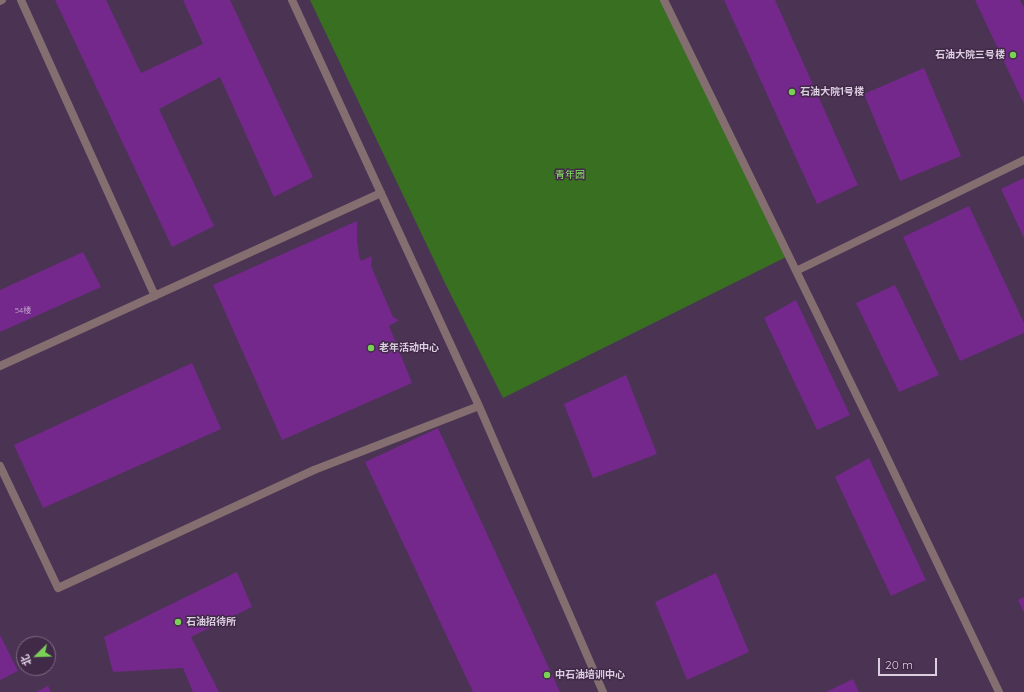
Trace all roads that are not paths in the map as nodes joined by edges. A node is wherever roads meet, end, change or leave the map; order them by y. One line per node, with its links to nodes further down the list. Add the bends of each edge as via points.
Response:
1 (21, 0): 7 (street)
2 (292, 0): 5 (street)
3 (664, 0): 6 (street)
4 (1024, 160): 6 (street)
5 (381, 194): 7 (street); 9 (street)
6 (796, 271): 12 (street)
7 (155, 296): 8 (street)
8 (0, 366)
9 (479, 406): 10 (street, via 314,470 58,588); 11 (street)
10 (0, 466)
11 (603, 692)
12 (999, 692)

